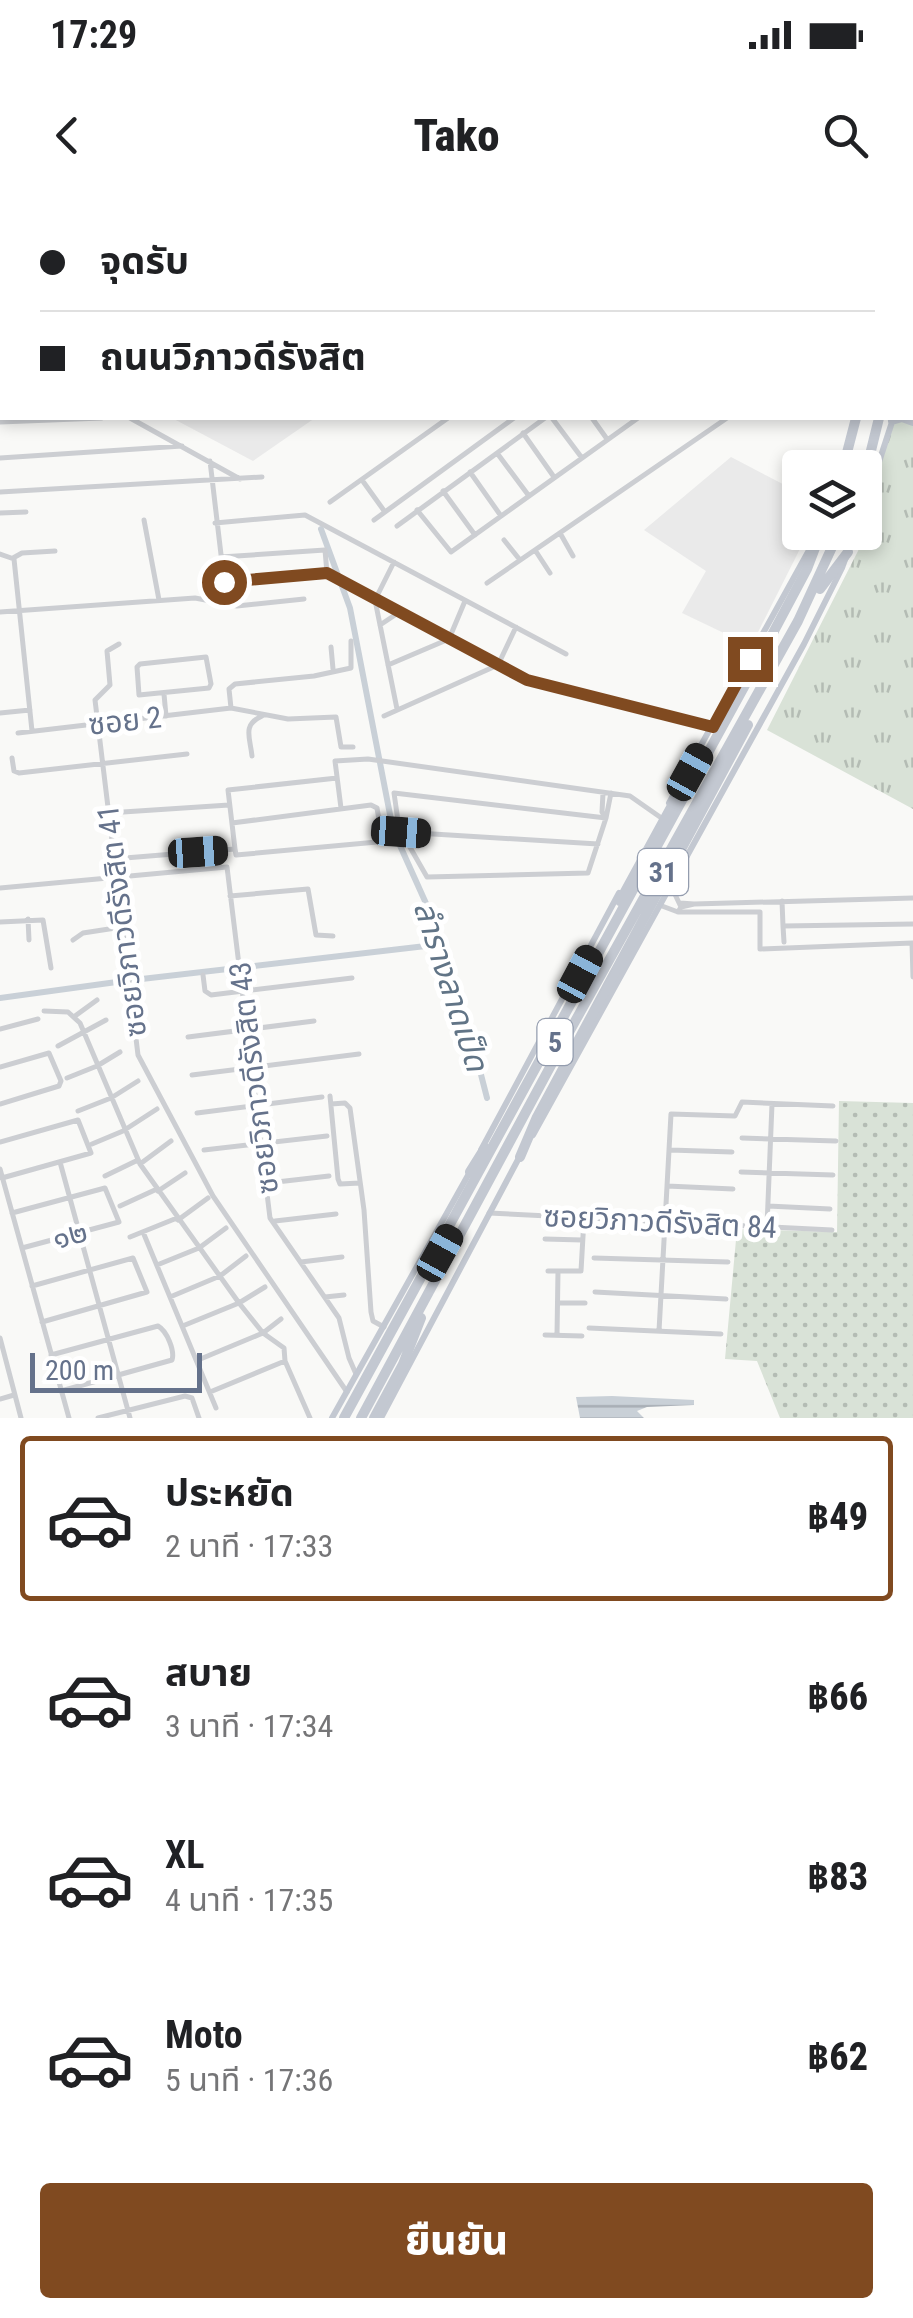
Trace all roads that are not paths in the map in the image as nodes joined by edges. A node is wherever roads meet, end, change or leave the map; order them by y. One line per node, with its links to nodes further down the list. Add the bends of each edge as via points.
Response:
1 (51, 420): 14 (street)
2 (134, 420): 17 (street)
3 (445, 420): 30 (street)
4 (511, 420): 38 (street)
5 (545, 420): 15 (street)
6 (550, 420): 24 (street)
7 (594, 420): 16 (street)
8 (632, 420): 16 (street)
9 (724, 420): 45 (street)
10 (858, 420): 18 (highway)
11 (875, 420): 19 (highway)
12 (876, 420): 20 (highway)
13 (893, 420): 22 (main road)
14 (0, 422)
15 (524, 433): 21 (street); 27 (street)
16 (608, 439): 24 (street)
17 (182, 446): 23 (street); 25 (street)
18 (851, 450)
19 (866, 450)
20 (870, 450)
21 (497, 453): 26 (street); 34 (street)
22 (882, 453)
23 (0, 458)
24 (582, 458): 27 (street)
25 (210, 461): 29 (street); 31 (street)
26 (470, 472): 32 (street); 40 (street)
27 (554, 477): 34 (street)
28 (262, 478): 29 (street)
29 (240, 480): 31 (street)
30 (362, 480): 35 (street); 38 (street)
31 (211, 482): 33 (street); 43 (street)
32 (444, 491): 36 (street); 46 (street)
33 (0, 492)
34 (529, 496): 40 (street)
35 (330, 502)
36 (417, 510): 44 (street); 46 (street, via 448,552)
37 (26, 512): 39 (street)
38 (385, 512): 42 (street)
39 (0, 513)
40 (501, 516): 46 (street)
41 (144, 520): 69 (street)
42 (374, 520)
43 (215, 522): 58 (street); 61 (street, via 306,515)
44 (397, 526)
45 (560, 533): 48 (street); 57 (street)
46 (476, 535)
47 (504, 540): 60 (street)
48 (534, 550): 60 (street); 63 (street)
49 (812, 550): 95 (main road, 31)
50 (815, 550): 99 (highway, 31)
51 (816, 550): 84 (highway, 5)
52 (834, 550): 86 (highway, 5)
53 (835, 550): 66 (highway, 31)
54 (55, 552): 59 (street)
55 (848, 552): 66 (highway); 119 (main road, 31)
56 (0, 554): 59 (street)
57 (573, 556)
58 (220, 557): 62 (street, via 325,550); 64 (street)
59 (12, 558): 72 (street)
60 (520, 560): 65 (street)
61 (394, 562): 70 (street); 71 (street)
62 (327, 573): 64 (street); 70 (street)
63 (550, 573)
64 (224, 582): 67 (street)
65 (487, 582)
66 (820, 589): 243 (highway, 31)
67 (226, 597)
68 (304, 599): 69 (street, via 236,606)
69 (158, 600): 72 (street)
70 (375, 600): 74 (street); 75 (street)
71 (465, 600): 76 (street); 77 (street)
72 (20, 610): 73 (street); 90 (street)
73 (0, 612)
74 (399, 612): 75 (street); 77 (street)
75 (380, 625): 82 (street)
76 (516, 627): 81 (street); 83 (street)
77 (449, 639): 82 (street); 83 (street)
78 (351, 641): 85 (street, via 353,666)
79 (119, 644): 96 (street, ซอยวิภาวดีรังสิต 41, via 107,651 110,685 96,698)
80 (331, 647): 85 (street)
81 (566, 654)
82 (388, 664): 89 (street)
83 (498, 665): 89 (street); 95 (street, via 527,680)
84 (759, 665): 183 (highway, 5, via 708,740); 279 (highway, 5)
85 (333, 670): 88 (street, via 235,684 229,688)
86 (771, 670): 179 (highway, 5); 280 (highway, 5, via 590,994)
87 (164, 694): 87 (street, via 210,687 206,658 138,665 139,695); 92 (street)
88 (231, 708): 92 (street, ซอย 2); 93 (street)
89 (398, 709): 94 (street)
90 (30, 710): 91 (street); 97 (street)
91 (0, 713)
92 (166, 716): 96 (street, ซอย 2)
93 (263, 716): 100 (street, via 336,718 342,747); 102 (street, via 250,722)
94 (384, 716)
95 (716, 722): 99 (highway); 110 (main road, 31)
96 (97, 724): 97 (street, ซอย 2); 104 (street, ซอยวิภาวดีรังสิต 41)
97 (32, 731): 98 (street, ซอย 2)
98 (18, 733)
99 (713, 744): 208 (highway, 31)
100 (353, 747)
101 (187, 754): 104 (street)
102 (252, 756)
103 (12, 758): 104 (street, via 19,774)
104 (103, 763): 117 (street, ซอยวิภาวดีรังสิต 41)
105 (337, 778): 106 (street, via 335,761 351,759); 107 (street, via 228,790); 108 (street)
106 (607, 792): 110 (street, via 630,796); 111 (street)
107 (230, 805): 109 (street); 112 (street)
108 (341, 808): 112 (street); 115 (street, via 375,806 381,841 236,856)
109 (122, 812)
110 (660, 817): 183 (main road, 31)
111 (606, 818): 113 (street, via 394,793); 114 (street)
112 (232, 823): 115 (street)
113 (401, 832): 114 (street); 114 (street, via 426,877 588,873)
114 (598, 844)
115 (235, 849): 116 (street)
116 (126, 858)
117 (116, 876): 118 (street); 120 (street, via 227,868); 129 (street, ซอยวิภาวดีรังสิต 41)
118 (0, 888)
119 (672, 888): 123 (main road, 31); 124 (street)
120 (230, 896): 130 (street, via 308,889 316,935); 138 (street, ซอยวิภาวดีรังสิต 43)
121 (913, 898): 122 (street)
122 (782, 902): 124 (street); 128 (street)
123 (662, 906): 124 (street); 179 (main road, 31)
124 (679, 907): 136 (street, via 760,912 760,949 912,943)
125 (28, 919): 126 (street); 131 (street); 134 (street, via 43,920)
126 (0, 922)
127 (913, 924): 128 (street)
128 (784, 926): 133 (street)
129 (122, 927): 132 (street, via 83,932); 268 (street, ซอยวิภาวดีรังสิต 41, via 138,1056 213,1196)
130 (333, 936)
131 (29, 940)
132 (74, 940)
133 (784, 942)
134 (51, 968)
135 (203, 974): 138 (street, via 211,995)
136 (913, 977)
137 (352, 978): 138 (street)
138 (245, 990): 145 (street, ซอยวิภาวดีรังสิต 43)
139 (97, 1000): 141 (street)
140 (44, 1011): 141 (street)
141 (74, 1016): 147 (street)
142 (38, 1018): 146 (street)
143 (106, 1020): 147 (street)
144 (314, 1020): 145 (street)
145 (249, 1028): 148 (street); 154 (street, ซอยวิภาวดีรังสิต 43)
146 (0, 1029)
147 (84, 1034): 149 (street); 152 (street)
148 (188, 1036)
149 (58, 1046)
150 (120, 1052): 152 (street)
151 (359, 1054): 154 (street)
152 (98, 1066): 156 (street); 159 (street)
153 (0, 1067): 160 (street, via 49,1052 61,1084)
154 (254, 1068): 155 (street); 162 (street, ซอยวิภาวดีรังสิต 43)
155 (192, 1075)
156 (67, 1078)
157 (138, 1081): 159 (street)
158 (322, 1097): 162 (street)
159 (110, 1098): 165 (street); 167 (street)
160 (0, 1104)
161 (772, 1104): 163 (street); 170 (street); 177 (street, via 742,1102 734,1116 671,1114)
162 (258, 1105): 166 (street); 175 (street, ซอยวิภาวดีรังสิต 43)
163 (833, 1106)
164 (158, 1109): 167 (street)
165 (78, 1111)
166 (197, 1113)
167 (123, 1131): 174 (street); 181 (street)
168 (327, 1136): 175 (street)
169 (742, 1138): 170 (street)
170 (771, 1138): 172 (street); 185 (street)
171 (170, 1140): 181 (street)
172 (836, 1140)
173 (0, 1142): 180 (street, via 78,1120 92,1153)
174 (92, 1144)
175 (262, 1144): 176 (street); 191 (street, ซอยวิภาวดีรังสิต 43)
176 (204, 1150)
177 (669, 1150): 178 (street); 193 (street)
178 (732, 1152)
179 (520, 1157): 201 (main road, 31)
180 (60, 1162): 190 (street); 196 (street)
181 (139, 1162): 188 (street); 195 (street)
182 (0, 1169): 190 (street)
183 (470, 1172): 223 (main road, 31)
184 (741, 1172): 185 (street)
185 (770, 1172): 187 (street); 199 (street)
186 (185, 1174): 195 (street)
187 (833, 1175)
188 (105, 1176)
189 (330, 1176): 191 (street)
190 (2, 1178): 202 (street)
191 (266, 1183): 206 (street, ซอยวิภาวดีรังสิต 43)
192 (360, 1184): 192 (street, via 338,1179 330,1100 350,1106); 247 (street, via 371,1312)
193 (667, 1186): 194 (street); 207 (street)
194 (734, 1188)
195 (158, 1190): 198 (street); 205 (street)
196 (70, 1197): 202 (street); 212 (street); 212 (street, ๑๒, via 105,1188 119,1222)
197 (208, 1198): 205 (street)
198 (120, 1206)
199 (768, 1206): 200 (street); 209 (street)
200 (830, 1209)
201 (488, 1213): 204 (street, ซอยวิภาวดีรังสิต 84); 257 (main road, 31)
202 (12, 1214): 217 (street)
203 (336, 1214): 206 (street)
204 (584, 1218): 207 (street, ซอยวิภาวดีรังสิต 84); 216 (street)
205 (177, 1219): 213 (street); 218 (street)
206 (273, 1221): 224 (street, ซอยวิภาวดีรังสิต 43)
207 (666, 1222): 209 (street, ซอยวิภาวดีรังสิต 84); 222 (street)
208 (448, 1226): 223 (highway); 279 (highway, 31)
209 (767, 1227): 211 (street, ซอยวิภาวดีรังสิต 84)
210 (226, 1228): 218 (street)
211 (832, 1230)
212 (79, 1232): 217 (street, ๑๒); 227 (street)
213 (143, 1232): 214 (street); 226 (street)
214 (130, 1237)
215 (545, 1239): 216 (street)
216 (583, 1240): 229 (street, via 581,1272)
217 (22, 1248): 231 (street)
218 (199, 1248): 226 (street); 230 (street)
219 (246, 1256): 230 (street)
220 (342, 1257): 224 (street)
221 (594, 1258): 222 (street)
222 (663, 1260): 225 (street); 235 (street)
223 (420, 1261): 247 (main road, 31)
224 (301, 1262): 237 (street, ซอยวิภาวดีรังสิต 43)
225 (728, 1262)
226 (157, 1265): 236 (street)
227 (90, 1270): 231 (street); 242 (street); 242 (street, via 133,1258 147,1292)
228 (548, 1272): 229 (street)
229 (558, 1272): 239 (street)
230 (220, 1276): 236 (street); 241 (street)
231 (32, 1286): 245 (street)
232 (264, 1287): 241 (street)
233 (594, 1292): 235 (street)
234 (344, 1295): 237 (street)
235 (661, 1296): 238 (street); 249 (street)
236 (170, 1297): 246 (street)
237 (325, 1297): 265 (street, ซอยวิภาวดีรังสิต 43, via 344,1328)
238 (726, 1298)
239 (558, 1303): 240 (street); 253 (street)
240 (584, 1303)
241 (239, 1304): 246 (street); 250 (street)
242 (99, 1306): 245 (street); 256 (street)
243 (422, 1318): 263 (highway); 280 (highway, 31)
244 (281, 1319): 250 (street)
245 (42, 1322): 258 (street)
246 (184, 1325): 261 (street)
247 (384, 1327): 260 (main road, 31)
248 (590, 1328): 249 (street)
249 (659, 1331): 251 (street)
250 (263, 1333): 261 (street); 262 (street, via 284,1348)
251 (721, 1334)
252 (545, 1335): 253 (street)
253 (557, 1335): 254 (street)
254 (582, 1336)
255 (0, 1338): 259 (street)
256 (108, 1339): 258 (street); 264 (street); 264 (street, via 161,1327 174,1354)
257 (422, 1339): 263 (highway); 280 (main road, 31)
258 (51, 1354): 266 (street)
259 (2, 1355): 269 (street)
260 (370, 1356): 265 (main road, 31); 279 (highway, 31)
261 (198, 1360): 267 (street)
262 (284, 1361): 267 (street); 278 (street)
263 (403, 1364): 280 (highway)
264 (118, 1375): 266 (street); 272 (street)
265 (357, 1376): 268 (main road, 31)
266 (61, 1391): 274 (street)
267 (210, 1392): 271 (street)
268 (347, 1392): 279 (main road, 31)
269 (14, 1395): 270 (street); 273 (street)
270 (0, 1398)
271 (216, 1408)
272 (128, 1410): 275 (street); 276 (street); 277 (street, via 188,1396)
273 (21, 1418)
274 (68, 1418)
275 (98, 1418)
276 (130, 1418)
277 (199, 1418)
278 (310, 1418)
279 (342, 1418)
280 (374, 1418)

